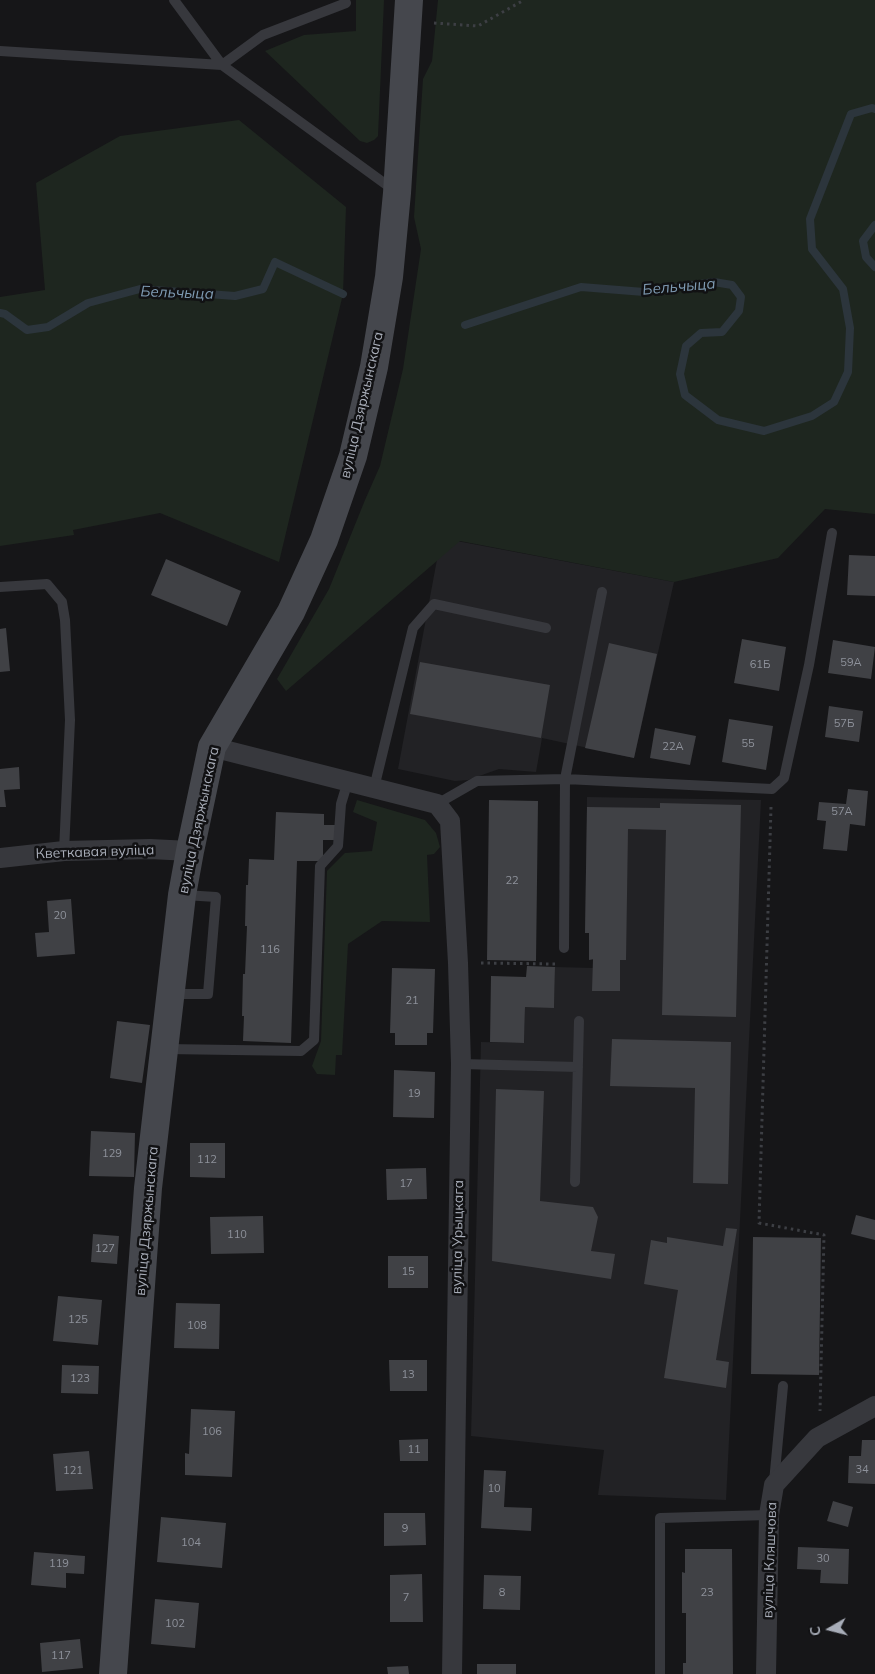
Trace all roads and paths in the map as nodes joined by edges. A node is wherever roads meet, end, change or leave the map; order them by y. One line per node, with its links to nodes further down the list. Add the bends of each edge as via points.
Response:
1 (174, 0): 7 (lane)
2 (409, 0): 8 (street, вуліца Дзяржынскага)
3 (524, 0): 5 (path, via 478,26)
4 (346, 3): 7 (lane, via 263,35)
5 (437, 24)
6 (0, 51): 7 (lane)
7 (222, 65): 8 (lane)
8 (397, 193): 13 (street, вуліца Дзяржынскага, via 389,277 377,349 353,456 324,540 291,612)
9 (832, 533): 17 (lane, via 809,665 784,778)
10 (0, 587): 19 (lane, via 47,584 62,602 70,720)
11 (602, 592): 14 (lane)
12 (546, 628): 16 (lane, via 434,604 413,628)
13 (212, 747): 15 (street); 20 (street, вуліца Дзяржынскага)
14 (565, 780): 17 (lane); 18 (lane, via 477,781); 23 (lane)
15 (348, 782): 16 (street); 27 (lane, via 341,804 338,846 320,866 314,1040 301,1051)
16 (374, 788): 18 (street)
17 (772, 789): 33 (path, via 759,1223 824,1235 822,1403)
18 (437, 804): 24 (street, вуліца Урыцкага, via 450,821)
19 (64, 851): 20 (street, Кветкавая вуліца, via 150,848); 21 (street, Кветкавая вуліца)
20 (190, 851): 22 (street, вуліца Дзяржынскага)
21 (0, 858)
22 (182, 894): 25 (street, вуліца Дзяржынскага); 25 (lane, via 216,897 208,994)
23 (564, 948): 24 (path, via 564,964)
24 (458, 963): 28 (street, вуліца Урыцкага)
25 (171, 994): 27 (street, вуліца Дзяржынскага)
26 (579, 1021): 29 (lane)
27 (164, 1049): 36 (street, вуліца Дзяржынскага, via 148,1188)
28 (461, 1064): 29 (lane); 37 (street, вуліца Урыцкага)
29 (578, 1067): 30 (lane)
30 (575, 1182)
31 (783, 1386): 34 (lane)
32 (875, 1406): 33 (street, вуліца Кляшчова)
33 (817, 1438): 34 (street, вуліца Кляшчова)
34 (774, 1486): 35 (street, вуліца Кляшчова)
35 (769, 1515): 38 (lane, via 660,1518); 39 (street, вуліца Кляшчова)
36 (113, 1674)
37 (452, 1674)
38 (660, 1674)
39 (766, 1674)

